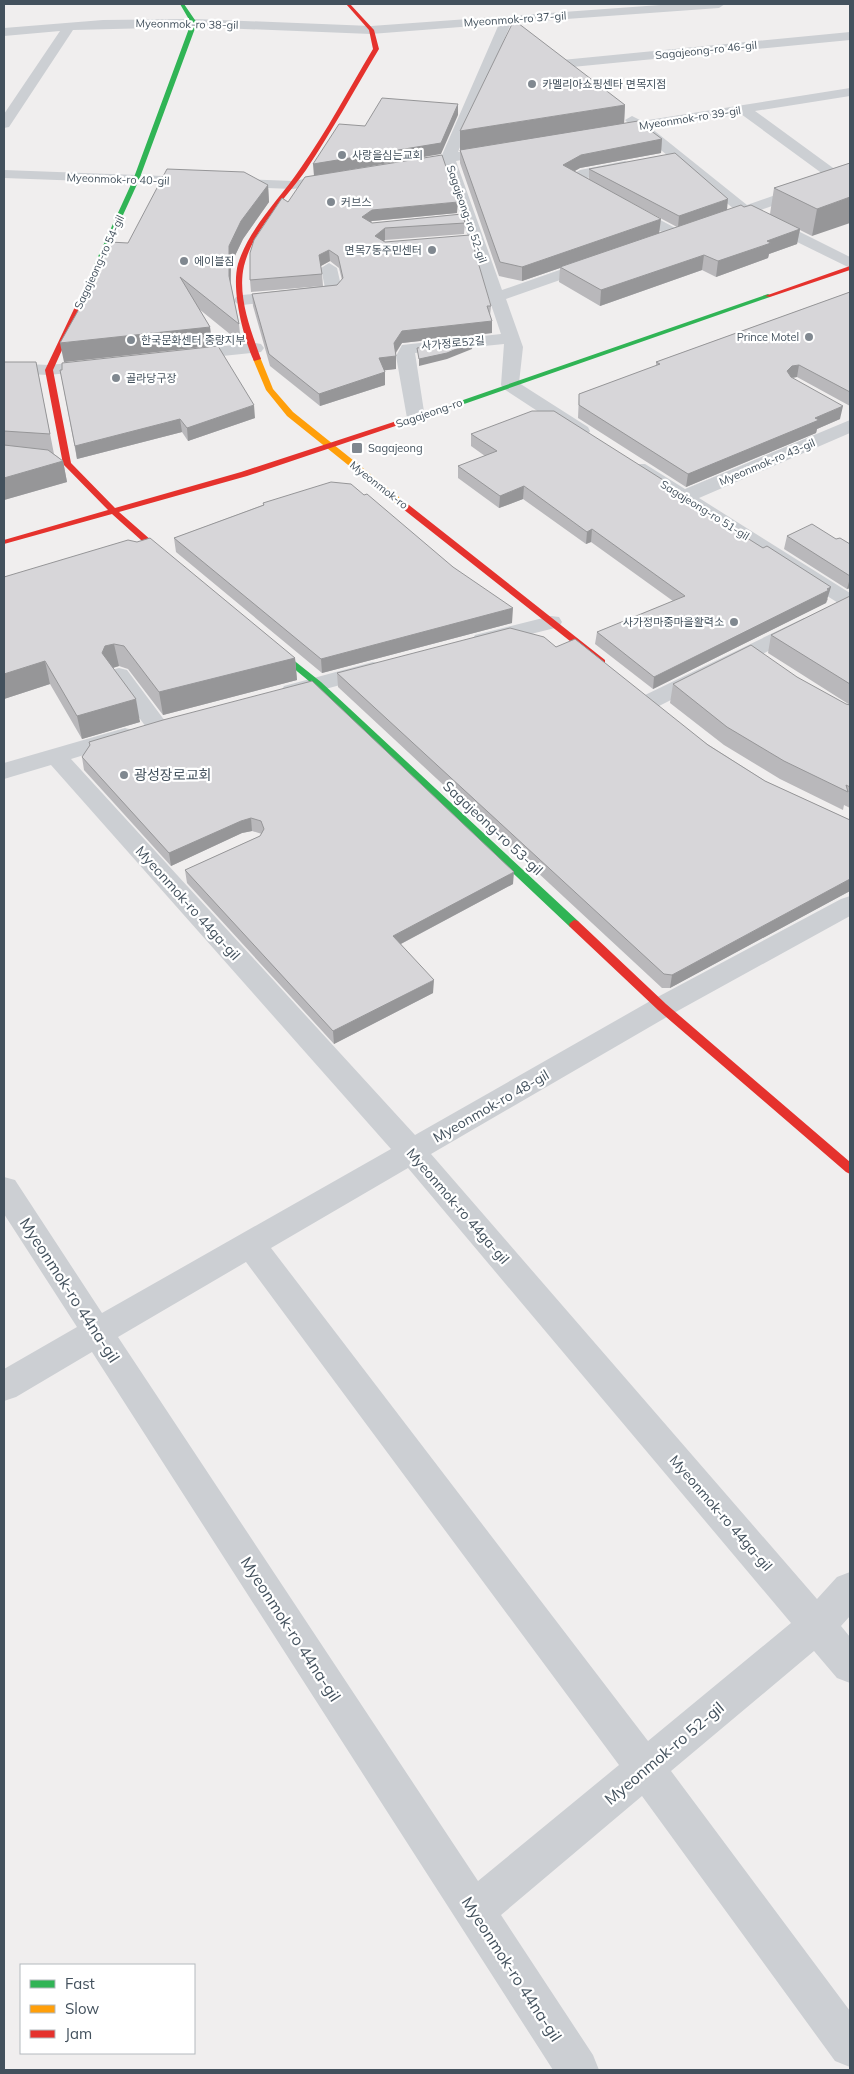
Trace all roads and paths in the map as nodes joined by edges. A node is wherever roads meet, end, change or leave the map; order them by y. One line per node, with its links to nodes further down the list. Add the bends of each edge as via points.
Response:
1 (182, 4): 7 (street)
2 (348, 4): 10 (street)
3 (497, 4): 6 (street)
4 (719, 4): 6 (street, Myeonmok-ro 37-gil)
5 (236, 11): 8 (street)
6 (506, 19): 10 (street, Myeonmok-ro 37-gil); 11 (street); 25 (street, Sagajeong-ro 52-gil)
7 (194, 23): 8 (street, Myeonmok-ro 38-gil); 9 (street, Myeonmok-ro 38-gil); 34 (street, Sagajeong-ro 54-gil)
8 (246, 25): 10 (street, Myeonmok-ro 38-gil)
9 (70, 26): 12 (street, Myeonmok-ro 38-gil); 20 (street)
10 (371, 30): 35 (street, Myeonmok-ro, via 376,49)
11 (520, 31)
12 (4, 32)
13 (850, 36): 15 (street, Sagajeong-ro 46-gil)
14 (548, 53): 15 (street)
15 (562, 64): 16 (street)
16 (578, 76)
17 (850, 92): 18 (street, Myeonmok-ro 39-gil)
18 (743, 109): 21 (street, Myeonmok-ro 39-gil); 32 (street)
19 (623, 114): 21 (street)
20 (4, 124)
21 (638, 126): 22 (street, Myeonmok-ro 39-gil); 24 (street)
22 (592, 134)
23 (506, 148): 25 (street)
24 (676, 156): 26 (street); 36 (street)
25 (448, 158): 29 (street); 37 (street, Sagajeong-ro 52-gil)
26 (657, 159)
27 (568, 160): 30 (street)
28 (637, 163): 30 (street)
29 (390, 168)
30 (583, 173): 41 (street, via 571,179)
31 (4, 174): 34 (street, Myeonmok-ro 40-gil)
32 (844, 176): 36 (street)
33 (332, 178): 35 (street)
34 (136, 180): 35 (street, Myeonmok-ro 40-gil); 56 (street, Sagajeong-ro 54-gil)
35 (293, 185): 50 (street, Myeonmok-ro, via 244,257 239,273)
36 (744, 210): 38 (street); 46 (street)
37 (469, 219): 39 (street); 42 (street, Sagajeong-ro 52-gil)
38 (718, 219)
39 (450, 221)
40 (693, 228): 41 (street)
41 (676, 234): 44 (street)
42 (476, 240): 43 (street); 49 (street, Sagajeong-ro 52-gil)
43 (458, 242)
44 (652, 242)
45 (606, 258): 49 (street)
46 (850, 263)
47 (329, 268): 50 (street, via 334,290 331,292)
48 (850, 268): 57 (street, Sagajeong-ro)
49 (497, 297): 51 (street, Sagajeong-ro 52-gil)
50 (242, 300): 52 (street, Myeonmok-ro)
51 (510, 338): 57 (street, Sagajeong-ro 52-gil, via 514,347); 58 (street, 사가정로52길, via 408,349 404,356)
52 (255, 348): 53 (street); 61 (street, Myeonmok-ro, via 264,379 274,397)
53 (167, 357)
54 (118, 363): 56 (street)
55 (4, 368): 56 (street)
56 (49, 370): 64 (street, via 58,463)
57 (510, 385): 58 (street, Sagajeong-ro); 60 (street)
58 (416, 418): 61 (street, Sagajeong-ro)
59 (848, 418): 63 (street, Myeonmok-ro 43-gil)
60 (600, 444)
61 (330, 447): 64 (street, Sagajeong-ro); 68 (street, Myeonmok-ro)
62 (624, 459): 63 (street, Sagajeong-ro 51-gil)
63 (684, 497): 67 (street, Sagajeong-ro 51-gil)
64 (112, 511): 65 (street, Sagajeong-ro); 66 (street)
65 (4, 542)
66 (180, 570)
67 (850, 601): 71 (street)
68 (551, 622): 70 (street); 74 (street, Myeonmok-ro)
69 (260, 636): 76 (street, Sagajeong-ro 53-gil)
70 (467, 644)
71 (749, 652): 73 (street); 78 (street)
72 (393, 664): 76 (street)
73 (770, 666)
74 (612, 670)
75 (119, 675): 79 (street, via 165,724)
76 (318, 684): 77 (street); 82 (street, Sagajeong-ro 53-gil)
77 (272, 696)
78 (651, 701)
79 (55, 755): 80 (street); 83 (street, Myeonmok-ro 44ga-gil, via 180,874)
80 (4, 771)
81 (850, 905): 82 (street, Myeonmok-ro 48-gil)
82 (662, 1007): 83 (street, Myeonmok-ro 48-gil); 84 (street, Sagajeong-ro 53-gil)
83 (411, 1151): 86 (street, Myeonmok-ro 48-gil); 90 (street, Myeonmok-ro 44ga-gil)
84 (850, 1169)
85 (4, 1189): 87 (street, Myeonmok-ro 44na-gil)
86 (250, 1243): 87 (street, Myeonmok-ro 48-gil); 92 (street)
87 (97, 1331): 88 (street, Myeonmok-ro 48-gil); 93 (street, Myeonmok-ro 44na-gil)
88 (4, 1386)
89 (850, 1590): 90 (street, Myeonmok-ro 52-gil)
90 (817, 1625): 91 (street, Myeonmok-ro 44ga-gil); 92 (street, Myeonmok-ro 52-gil)
91 (850, 1664)
92 (645, 1768): 93 (street, Myeonmok-ro 52-gil); 94 (street)
93 (474, 1911): 95 (street, Myeonmok-ro 44na-gil)
94 (850, 2046)
95 (578, 2070)

